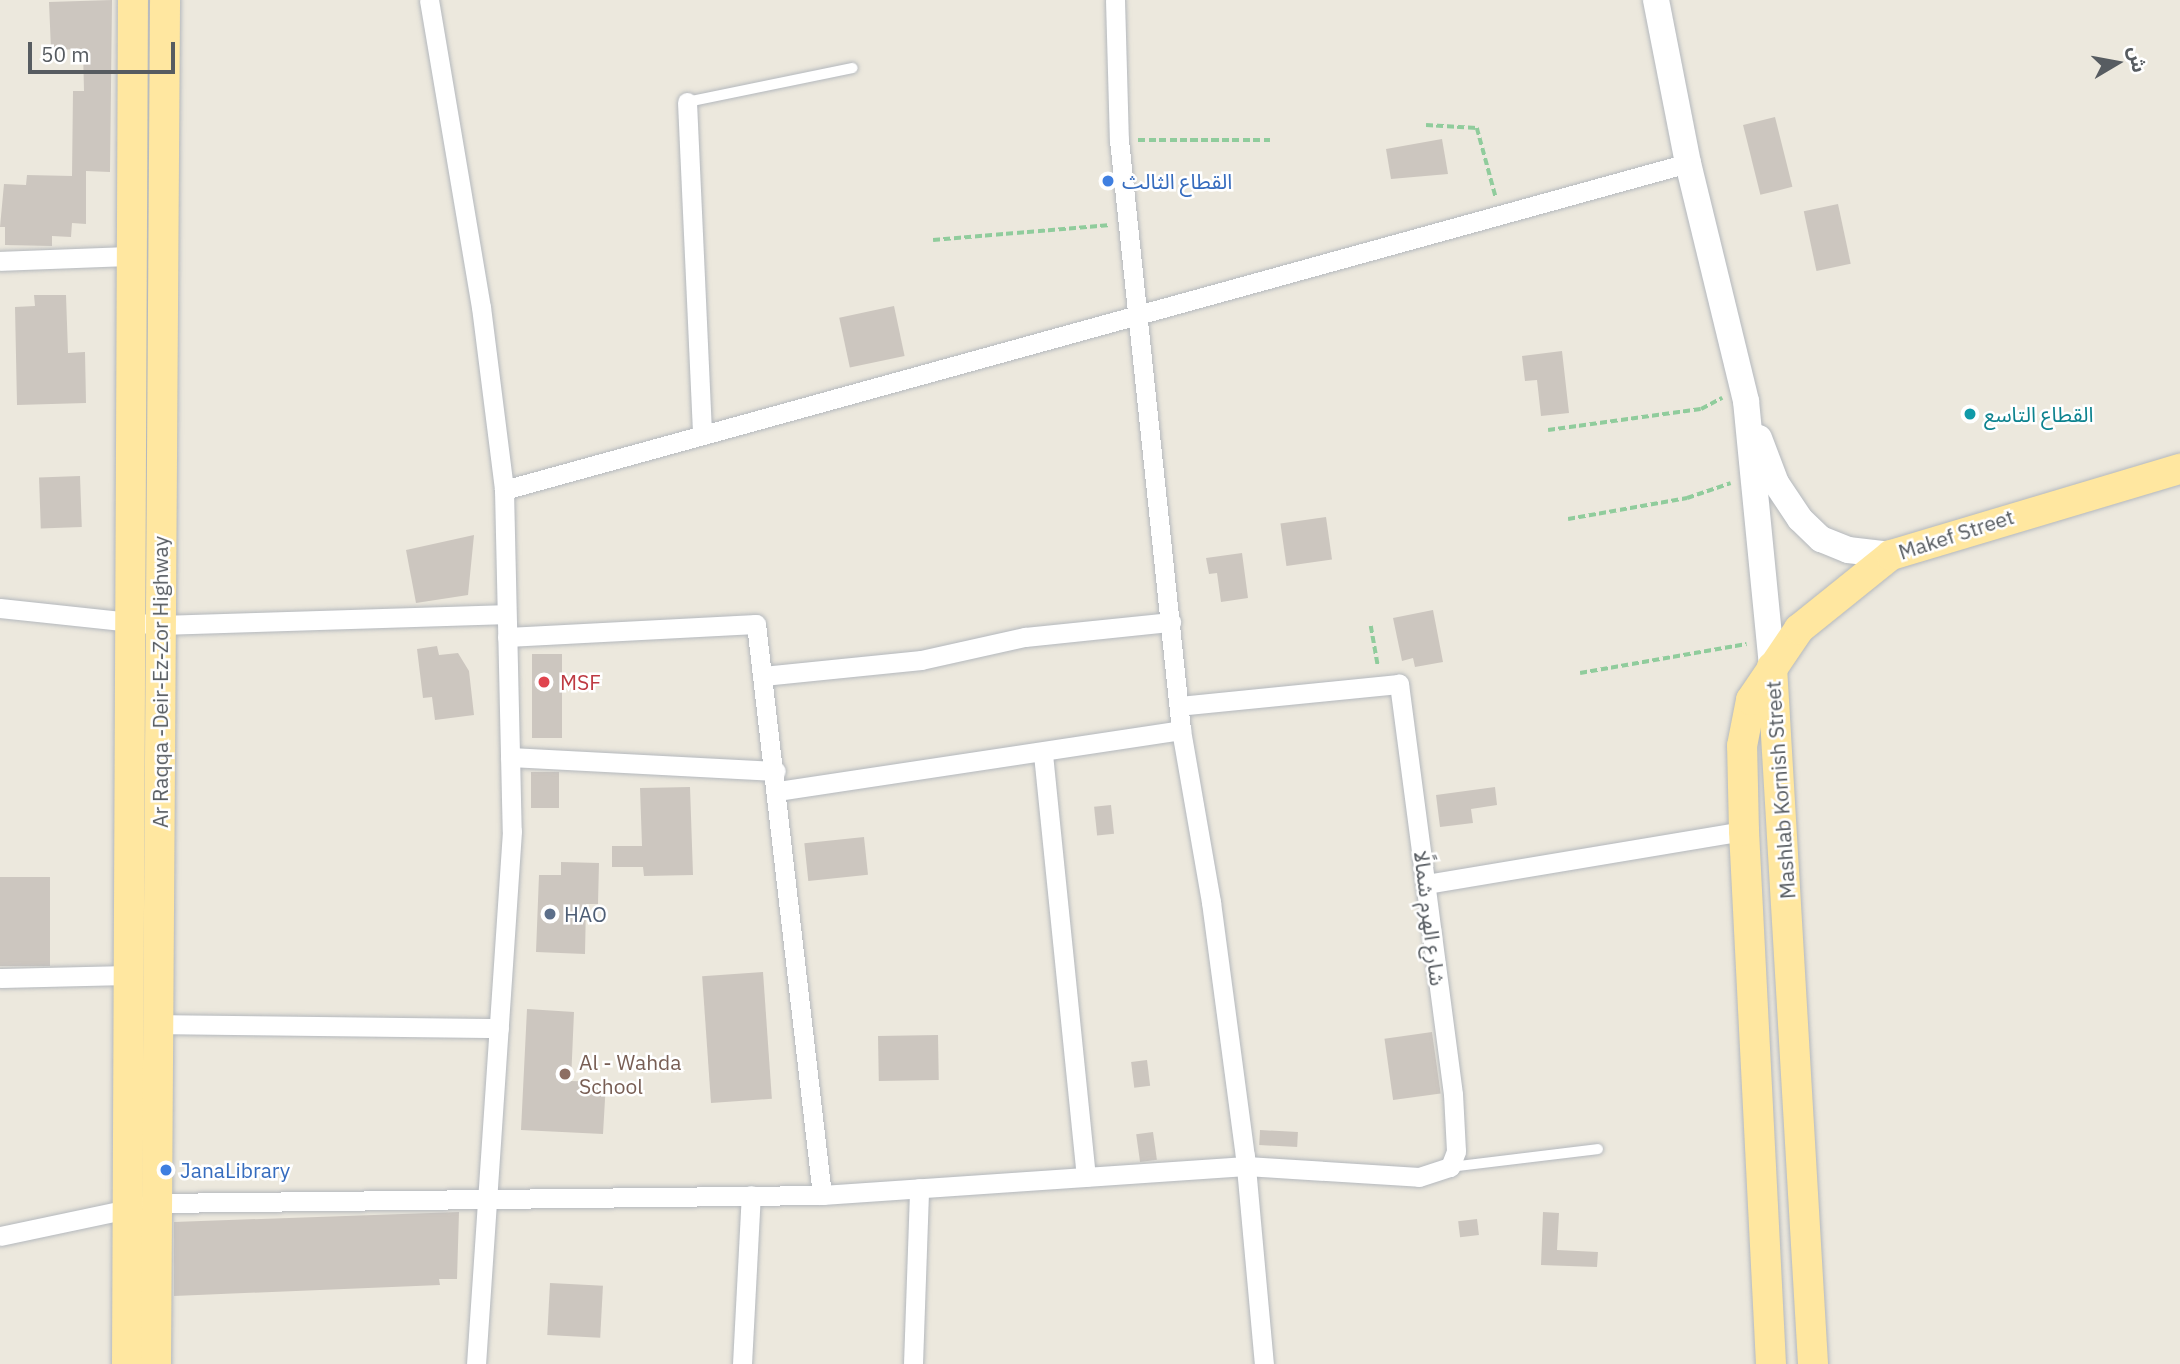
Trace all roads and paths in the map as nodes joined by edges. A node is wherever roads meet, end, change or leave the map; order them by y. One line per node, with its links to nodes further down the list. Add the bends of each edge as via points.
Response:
1 (133, 0): 15 (main road, Ar Raqqa -Deir-Ez-Zor Highway)
2 (165, 0): 30 (main road, Ar Raqqa -Deir-Ez-Zor Highway)
3 (429, 0): 23 (street, via 481,307)
4 (1115, 0): 9 (street)
5 (1656, 0): 11 (main road)
6 (853, 68): 7 (lane)
7 (687, 102): 20 (street)
8 (1426, 125): 12 (path, via 1477,128)
9 (1119, 140): 10 (path); 13 (street)
10 (1270, 140)
11 (1688, 163): 12 (street); 18 (main road)
12 (1500, 214): 17 (street)
13 (1129, 223): 14 (path); 17 (street)
14 (933, 240)
15 (132, 256): 16 (street); 28 (main road, Ar Raqqa -Deir-Ez-Zor Highway)
16 (0, 261)
17 (1141, 311): 20 (street); 29 (street)
18 (1744, 394): 19 (path, via 1701,408); 22 (main road); 25 (main road, via 1776,483 1800,519 1821,538 1848,550)
19 (1548, 430)
20 (702, 434): 23 (street)
21 (2180, 469): 25 (main road, Makef Street)
22 (1753, 476): 24 (path, via 1687,498); 33 (main road)
23 (504, 490): 27 (street)
24 (1568, 519)
25 (1891, 555): 34 (main road, Makef Street, via 1799,629)
26 (0, 608): 28 (street)
27 (506, 614): 30 (street); 32 (street)
28 (130, 621): 30 (street); 46 (main road, Ar Raqqa -Deir-Ez-Zor Highway)
29 (1171, 622): 36 (street, via 1025,637 922,660); 38 (street)
30 (160, 625): 48 (main road, Ar Raqqa -Deir-Ez-Zor Highway)
31 (1371, 626): 37 (path)
32 (507, 637): 36 (street, via 756,624); 41 (street)
33 (1769, 637): 34 (main road); 35 (path, via 1727,650)
34 (1772, 667): 44 (main road, Mashlab Kornish Street, via 1751,700 1742,746); 68 (main road, Mashlab Kornish Street)
35 (1580, 673)
36 (763, 676): 42 (street)
37 (1381, 686): 38 (street); 45 (street, شارع الهرم شمالًا, via 1399,684)
38 (1179, 706): 39 (street)
39 (1181, 730): 40 (street); 51 (street, via 1211,902)
40 (1043, 754): 43 (street); 53 (street)
41 (510, 757): 42 (street); 49 (street, via 512,831)
42 (776, 771): 43 (street)
43 (778, 791): 57 (street)
44 (1744, 831): 45 (street); 67 (main road, Mashlab Kornish Street)
45 (1426, 884): 52 (street, شارع الهرم شمالًا, via 1453,1094 1456,1151)
46 (129, 975): 47 (street); 59 (main road, Ar Raqqa -Deir-Ez-Zor Highway)
47 (0, 978)
48 (158, 1024): 49 (street); 58 (main road, Ar Raqqa -Deir-Ez-Zor Highway)
49 (499, 1028): 55 (street)
50 (1598, 1149): 52 (lane)
51 (1246, 1166): 52 (street, via 1419,1177); 53 (street); 66 (street)
52 (1450, 1167)
53 (1086, 1177): 54 (street)
54 (919, 1188): 57 (street); 65 (street)
55 (488, 1195): 56 (street); 58 (street); 63 (street)
56 (751, 1195): 57 (street); 64 (street)
57 (822, 1195)
58 (157, 1203): 59 (street); 62 (main road, Ar Raqqa -Deir-Ez-Zor Highway)
59 (128, 1208): 60 (street); 61 (main road, Ar Raqqa -Deir-Ez-Zor Highway)
60 (0, 1236)
61 (127, 1364)
62 (156, 1364)
63 (476, 1364)
64 (742, 1364)
65 (913, 1364)
66 (1264, 1364)
67 (1772, 1364)
68 (1813, 1364)

